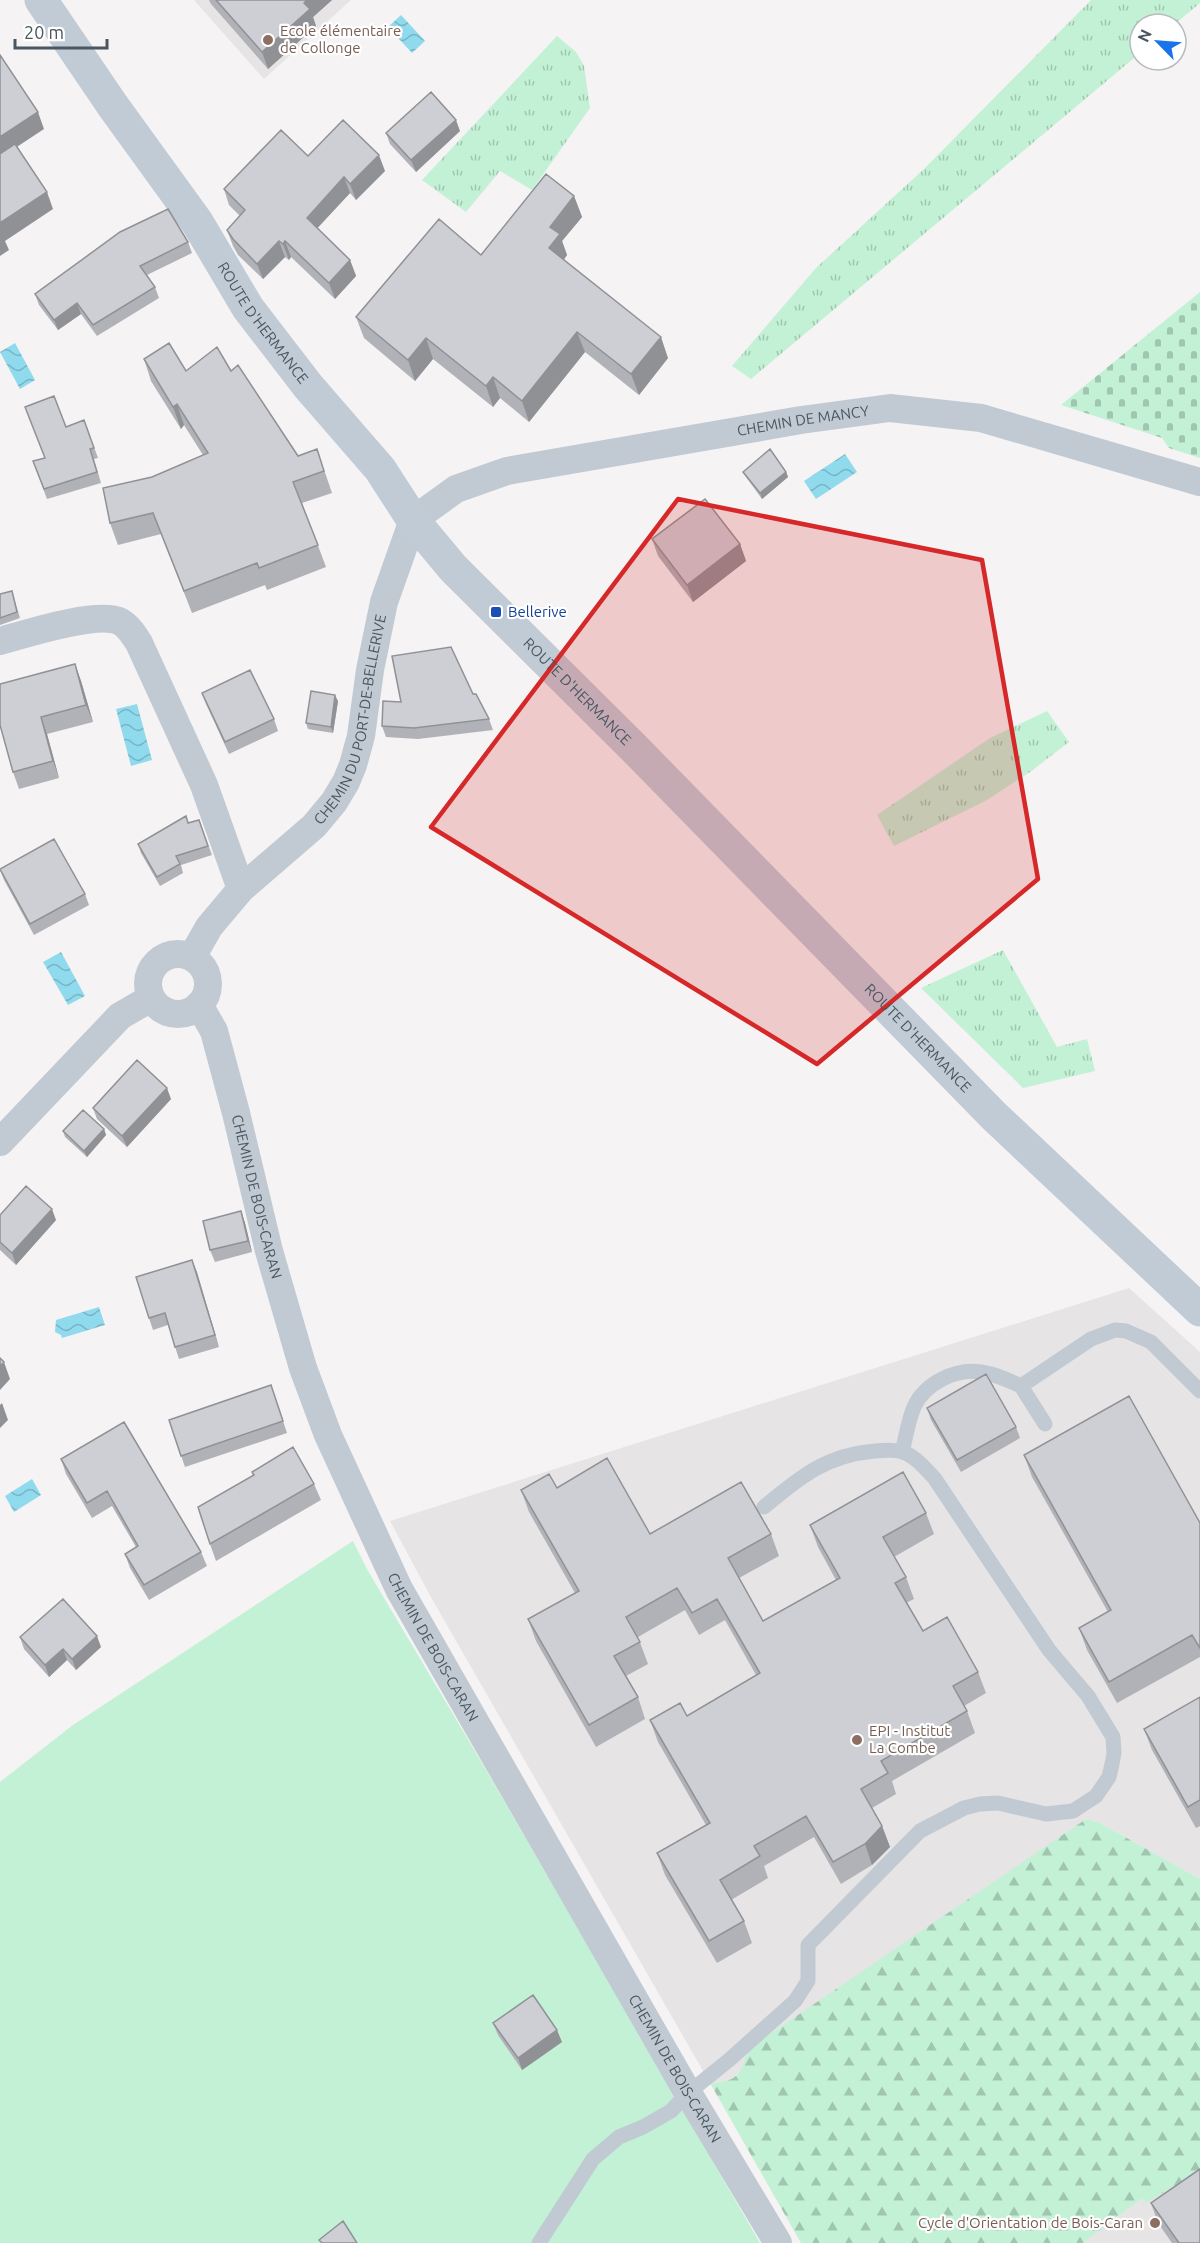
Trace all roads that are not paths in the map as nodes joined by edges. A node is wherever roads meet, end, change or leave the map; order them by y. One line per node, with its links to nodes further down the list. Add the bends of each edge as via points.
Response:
1 (41, 0): 3 (main road, ROUTE D'HERMANCE, via 197,222 248,308 308,386 380,469)
2 (1200, 482): 3 (street, CHEMIN DE MANCY, via 981,418 890,408 507,471 456,489)
3 (413, 520): 5 (street, CHEMIN DU PORT-DE-BELLERIVE, via 384,602 361,736 346,782 314,826); 10 (main road, ROUTE D'HERMANCE, via 453,568 994,1116)
4 (0, 641): 5 (street, via 104,618 126,626 139,644 204,785)
5 (241, 889): 6 (street, CHEMIN DU PORT-DE-BELLERIVE, via 209,927)
6 (192, 957): 7 (street, via 173,954 156,962 148,979); 8 (street, via 205,970 208,980)
7 (151, 998): 8 (street, via 166,1012 176,1014); 9 (street, via 120,1016)
8 (199, 1005): 16 (street, CHEMIN DE BOIS-CARAN, via 214,1031 269,1251 303,1368 333,1445 399,1589)
9 (0, 1142)
10 (1200, 1310)
11 (1021, 1386): 12 (lane, via 1090,1339 1115,1330 1151,1342); 13 (lane); 14 (lane, via 970,1371 939,1380 915,1404)
12 (1200, 1391)
13 (1045, 1424)
14 (903, 1452): 15 (lane, via 884,1450 833,1459 808,1471); 16 (lane, via 935,1479 1049,1650 1088,1696 1113,1737 1109,1777 1096,1796 1073,1812 1046,1814 998,1803 980,1804 920,1831 808,1946 808,1981 795,2001)
15 (764, 1507)
16 (688, 2093): 17 (lane, via 671,2111 619,2137 593,2159); 18 (street, CHEMIN DE BOIS-CARAN)
17 (539, 2243)
18 (778, 2243)

